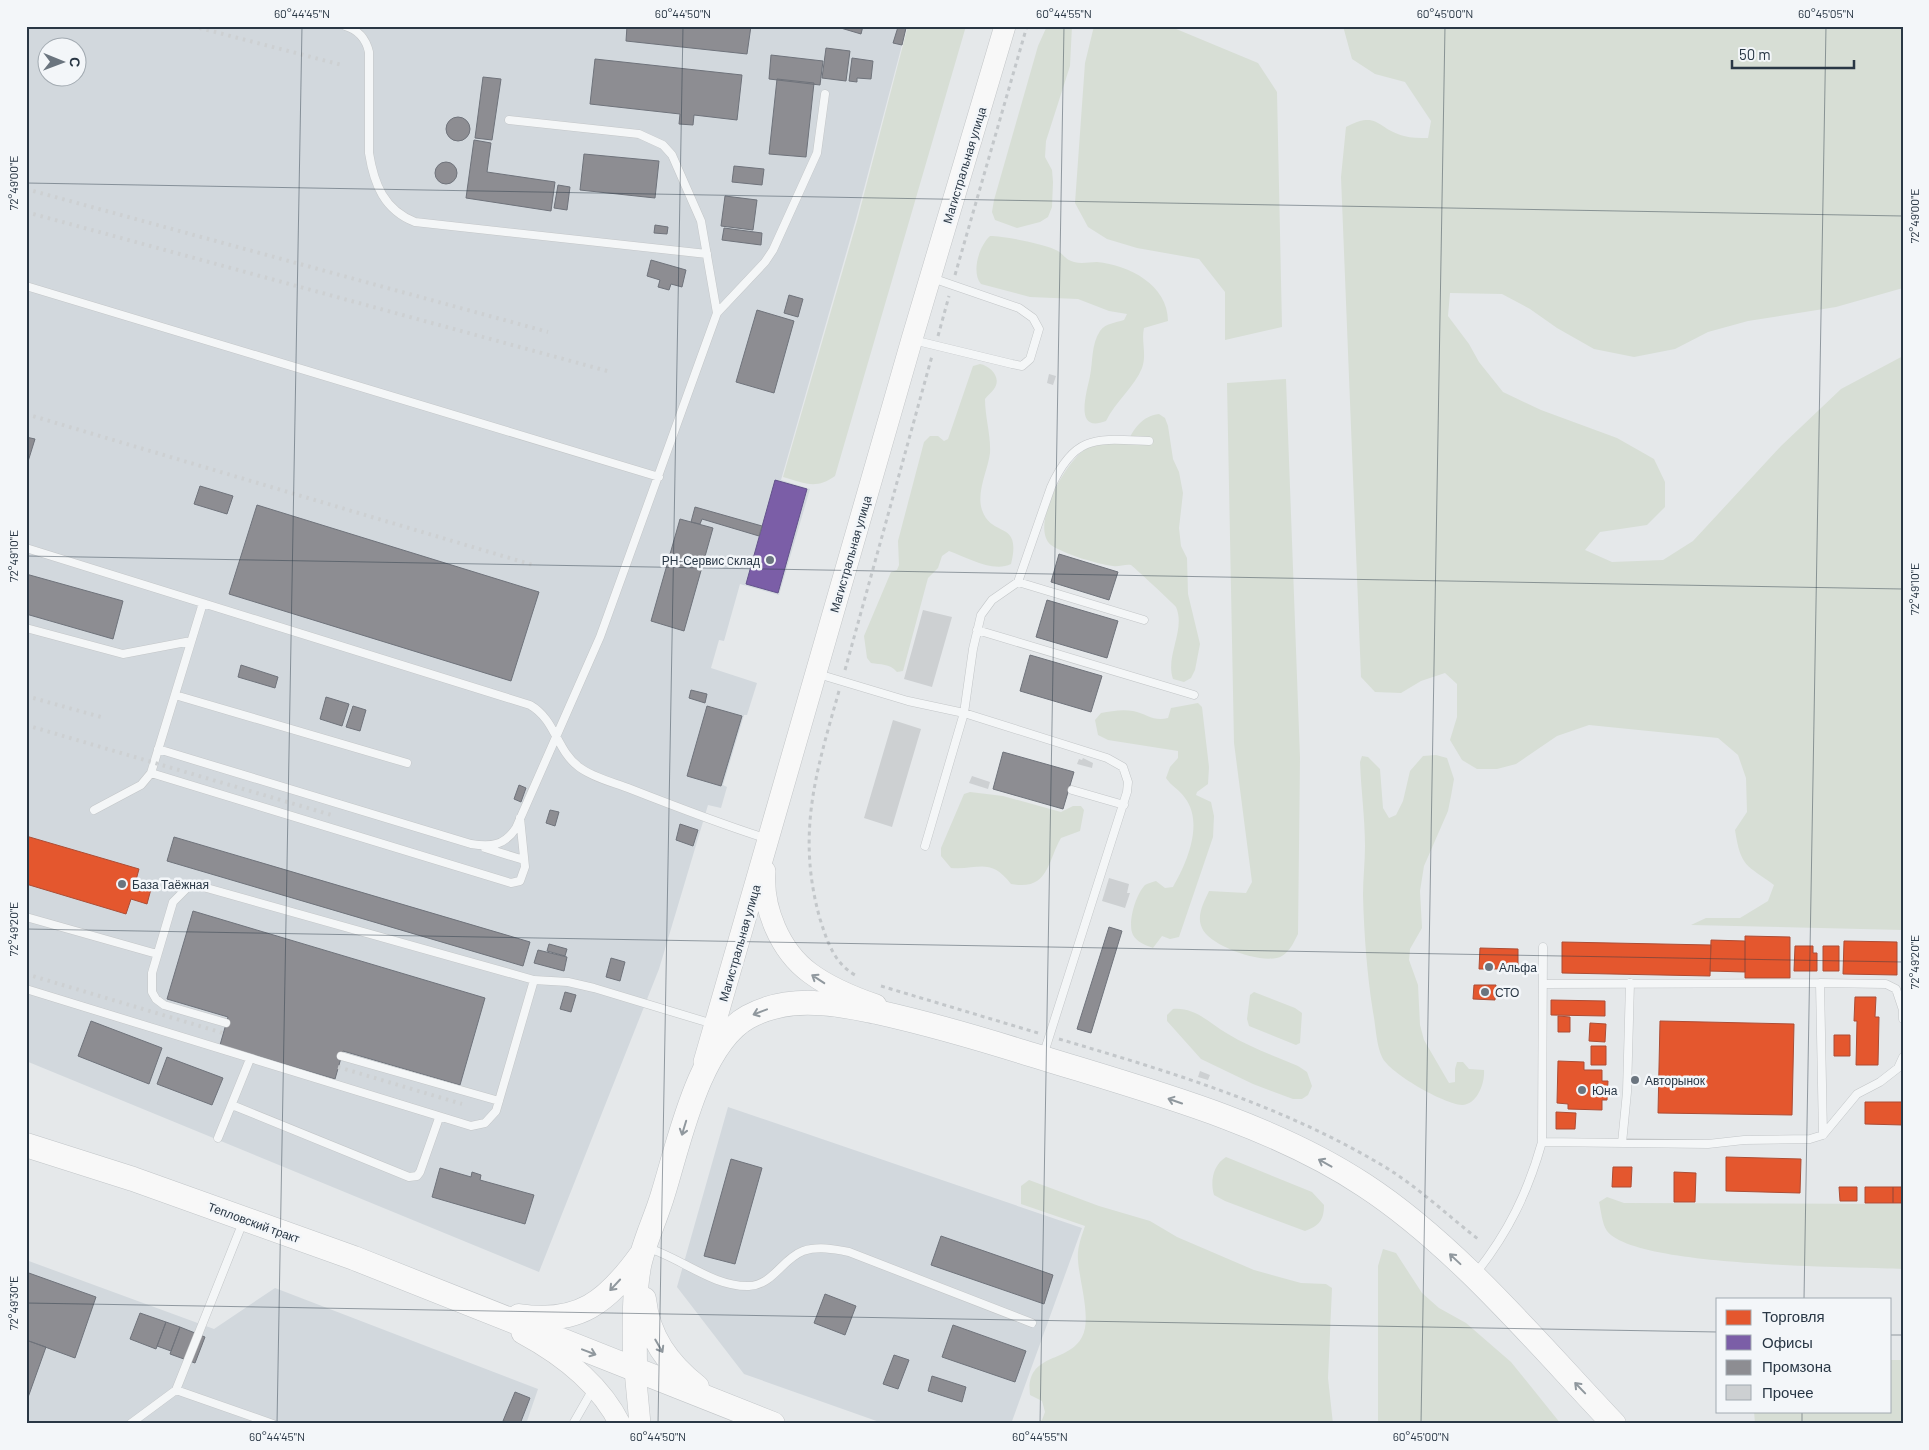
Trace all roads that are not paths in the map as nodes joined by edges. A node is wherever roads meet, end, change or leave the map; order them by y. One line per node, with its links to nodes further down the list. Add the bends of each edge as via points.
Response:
1 (346, 26): 5 (lane, via 361,35 369,52 369,152 372,169 385,201 404,218 415,222)
2 (1005, 26): 6 (main road, Магистральная улица)
3 (825, 94): 8 (lane, via 817,153 773,250)
4 (509, 120): 5 (lane, via 639,134 663,145 672,155 696,207)
5 (707, 254): 8 (lane)
6 (930, 277): 9 (main road, Магистральная улица); 9 (lane, via 1019,308 1033,318 1039,329 1033,352 1022,366)
7 (26, 286): 11 (lane)
8 (717, 313): 11 (lane)
9 (912, 339): 19 (main road, Магистральная улица)
10 (1149, 441): 13 (lane, via 1093,440 1074,453 1056,474)
11 (660, 477): 23 (lane, via 600,637)
12 (26, 548): 14 (lane)
13 (1018, 582): 15 (lane); 17 (lane, via 986,607)
14 (203, 603): 18 (lane); 23 (lane, via 530,705 544,715)
15 (1144, 620)
16 (26, 628): 18 (lane, via 123,654)
17 (977, 630): 21 (lane); 22 (lane)
18 (191, 641): 20 (lane)
19 (816, 673): 22 (lane); 31 (main road, Магистральная улица)
20 (175, 695): 24 (lane); 25 (lane)
21 (1194, 695)
22 (964, 713): 28 (lane, via 1118,763 1127,772); 33 (lane)
23 (557, 736): 30 (lane); 31 (lane, via 569,758 584,770 686,811)
24 (158, 749): 26 (lane); 32 (lane)
25 (407, 763)
26 (151, 773): 29 (lane, via 141,786); 34 (lane, via 506,882 516,884 520,881)
27 (1072, 790): 28 (lane)
28 (1124, 805): 49 (lane)
29 (94, 810)
30 (520, 818): 32 (lane, via 505,841 489,846); 34 (lane)
31 (770, 839): 45 (main road, one-way to 31, via 828,985 809,973 794,957 778,933 765,891); 46 (main road, Магистральная улица)
32 (471, 844): 34 (lane)
33 (925, 846)
34 (524, 860)
35 (26, 917): 37 (lane)
36 (1543, 947): 40 (lane)
37 (158, 954): 38 (lane, via 173,902 183,891 196,885); 44 (lane, via 150,985 156,999 164,1005)
38 (534, 980): 46 (lane, via 585,986); 52 (lane)
39 (1820, 982): 41 (lane); 43 (lane, via 1886,984 1896,989); 55 (lane)
40 (1543, 984): 41 (lane); 57 (lane)
41 (1630, 984): 58 (lane)
42 (26, 990): 50 (lane)
43 (1903, 1019)
44 (226, 1023)
45 (928, 1023): 49 (main road); 51 (main road, one-way to 51, via 838,1005 779,1006 747,1018 733,1028 720,1041)
46 (715, 1024): 51 (main road, Магистральная улица)
47 (342, 1056): 52 (lane)
48 (1903, 1057): 55 (lane, via 1898,1068 1857,1094)
49 (1043, 1058): 62 (main road, one-way to 49, via 1393,1205 1362,1183 1313,1156 1254,1128)
50 (250, 1059): 53 (lane); 54 (lane)
51 (698, 1082): 61 (main road, one-way to 61)
52 (499, 1101): 54 (lane, via 492,1118 479,1125 463,1125)
53 (232, 1106): 54 (lane, via 409,1177 420,1172); 56 (lane)
54 (440, 1118)
55 (1823, 1135): 58 (lane, via 1810,1139 1708,1144)
56 (218, 1138)
57 (1542, 1142): 58 (lane); 62 (lane, via 1512,1220 1498,1245)
58 (1622, 1143)
59 (26, 1146): 60 (main road, Тепловский тракт)
60 (244, 1218): 63 (main road, Тепловский тракт); 67 (lane)
61 (646, 1247): 63 (main road, one-way to 63, via 604,1297 587,1310 568,1316 535,1318); 64 (lane, via 714,1278 749,1286 762,1283 802,1251 822,1248 849,1252); 65 (main road, via 637,1286); 68 (main road, one-way to 68, via 645,1304 659,1347 675,1368 697,1388)
62 (1473, 1276): 75 (main road, one-way to 62)
63 (478, 1308): 65 (main road, one-way to 65); 66 (main road, via 543,1344)
64 (1032, 1323)
65 (635, 1370): 68 (main road); 73 (main road)
66 (594, 1387): 71 (lane); 72 (main road)
67 (176, 1390): 69 (lane); 70 (lane)
68 (743, 1412): 74 (main road)
69 (130, 1424)
70 (273, 1424)
71 (573, 1424)
72 (620, 1424)
73 (640, 1424)
74 (773, 1424)
75 (1614, 1424)

